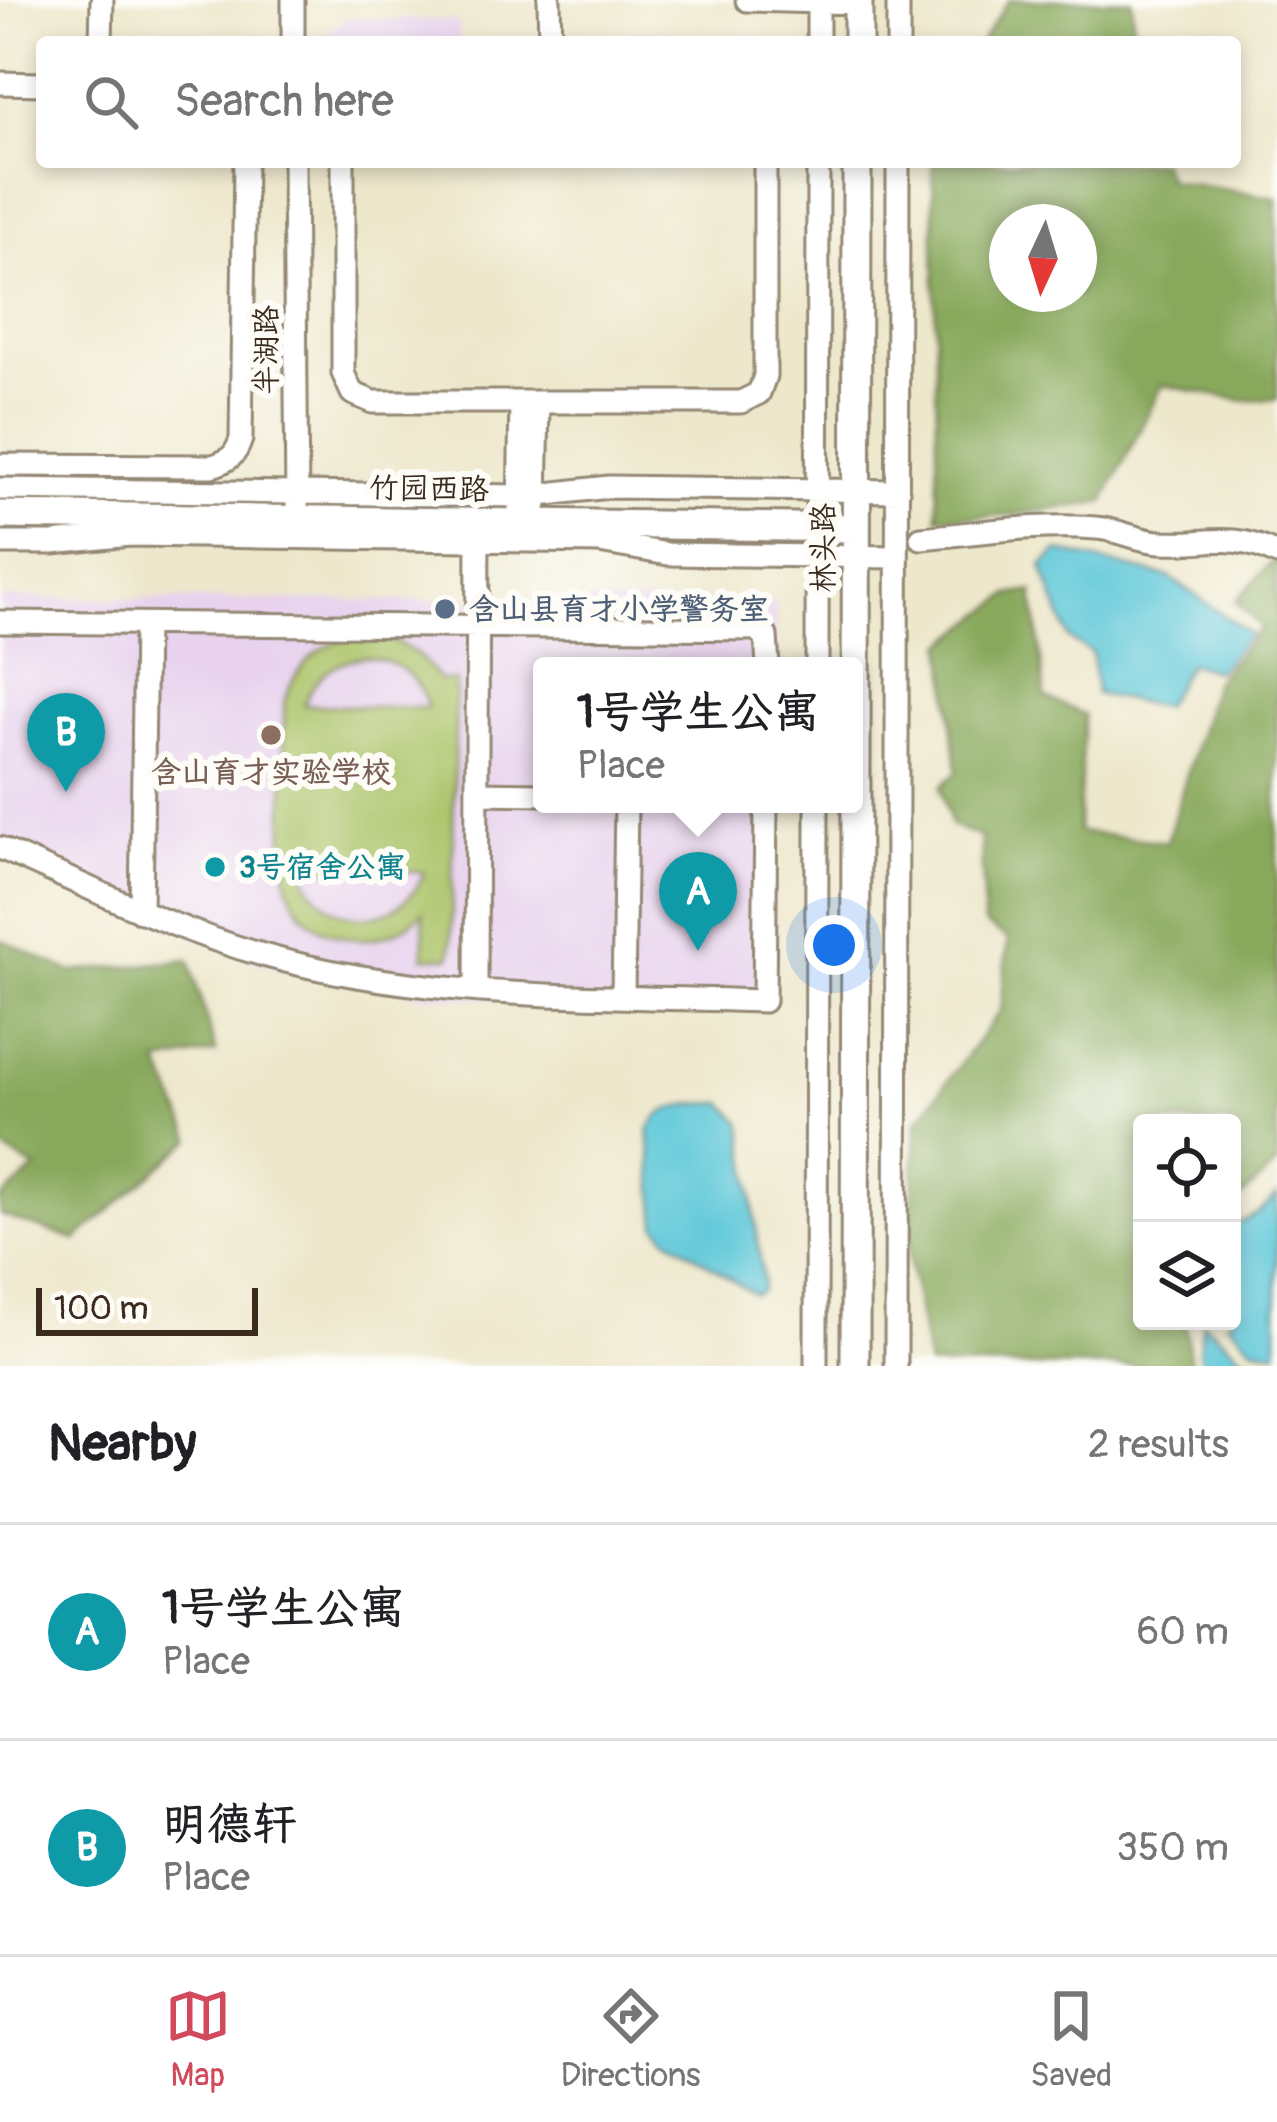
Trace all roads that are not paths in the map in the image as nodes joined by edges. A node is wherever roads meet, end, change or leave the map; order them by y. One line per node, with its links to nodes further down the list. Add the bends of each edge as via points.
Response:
1 (102, 0): 8 (street)
2 (293, 0): 9 (street)
3 (550, 0): 10 (street)
4 (746, 0): 6 (street)
5 (898, 0): 13 (street)
6 (818, 1): 7 (street); 11 (street)
7 (858, 2): 12 (main road)
8 (101, 36)
9 (293, 36)
10 (550, 36)
11 (818, 36)
12 (858, 36)
13 (898, 36)
14 (0, 83): 15 (street)
15 (36, 84)
16 (245, 168): 24 (street, via 236,452 212,466)
17 (294, 168): 31 (street, 半湖路)
18 (343, 168): 23 (street, via 343,373 352,393 373,402)
19 (765, 168): 23 (street, via 759,393 741,402)
20 (818, 168): 26 (street)
21 (857, 168): 27 (main road, 林头路)
22 (898, 168): 28 (street)
23 (530, 402): 29 (street)
24 (0, 465)
25 (0, 489): 31 (street)
26 (818, 490): 27 (street); 29 (street, via 609,487); 34 (street)
27 (856, 490): 28 (street); 36 (main road, 林头路)
28 (898, 491): 38 (street)
29 (528, 509): 31 (street); 32 (main road, 竹园西路); 34 (main road, 竹园西路)
30 (0, 515): 31 (main road, 竹园西路)
31 (297, 516): 32 (main road, 竹园西路); 34 (street, via 668,554); 35 (street)
32 (478, 523): 41 (street)
33 (920, 538): 37 (street, via 1100,528 1158,542 1252,541)
34 (817, 542): 36 (main road, 竹园西路); 43 (street)
35 (0, 543)
36 (856, 543): 38 (street); 44 (main road, 林头路)
37 (1277, 554)
38 (897, 557): 57 (street)
39 (0, 622): 40 (street)
40 (145, 623): 41 (street); 52 (street)
41 (478, 626): 42 (street, via 755,629 766,636); 45 (street)
42 (767, 657)
43 (817, 657)
44 (856, 657)
45 (477, 793): 46 (street); 53 (street)
46 (533, 794)
47 (626, 813): 54 (street)
48 (766, 813): 54 (street, via 764,1001)
49 (817, 813): 55 (street)
50 (856, 813): 56 (main road, 林头路)
51 (0, 848): 52 (street)
52 (141, 912): 53 (street, via 268,956 426,988)
53 (476, 989): 54 (street)
54 (623, 996)
55 (816, 1366)
56 (855, 1366)
57 (896, 1366)

